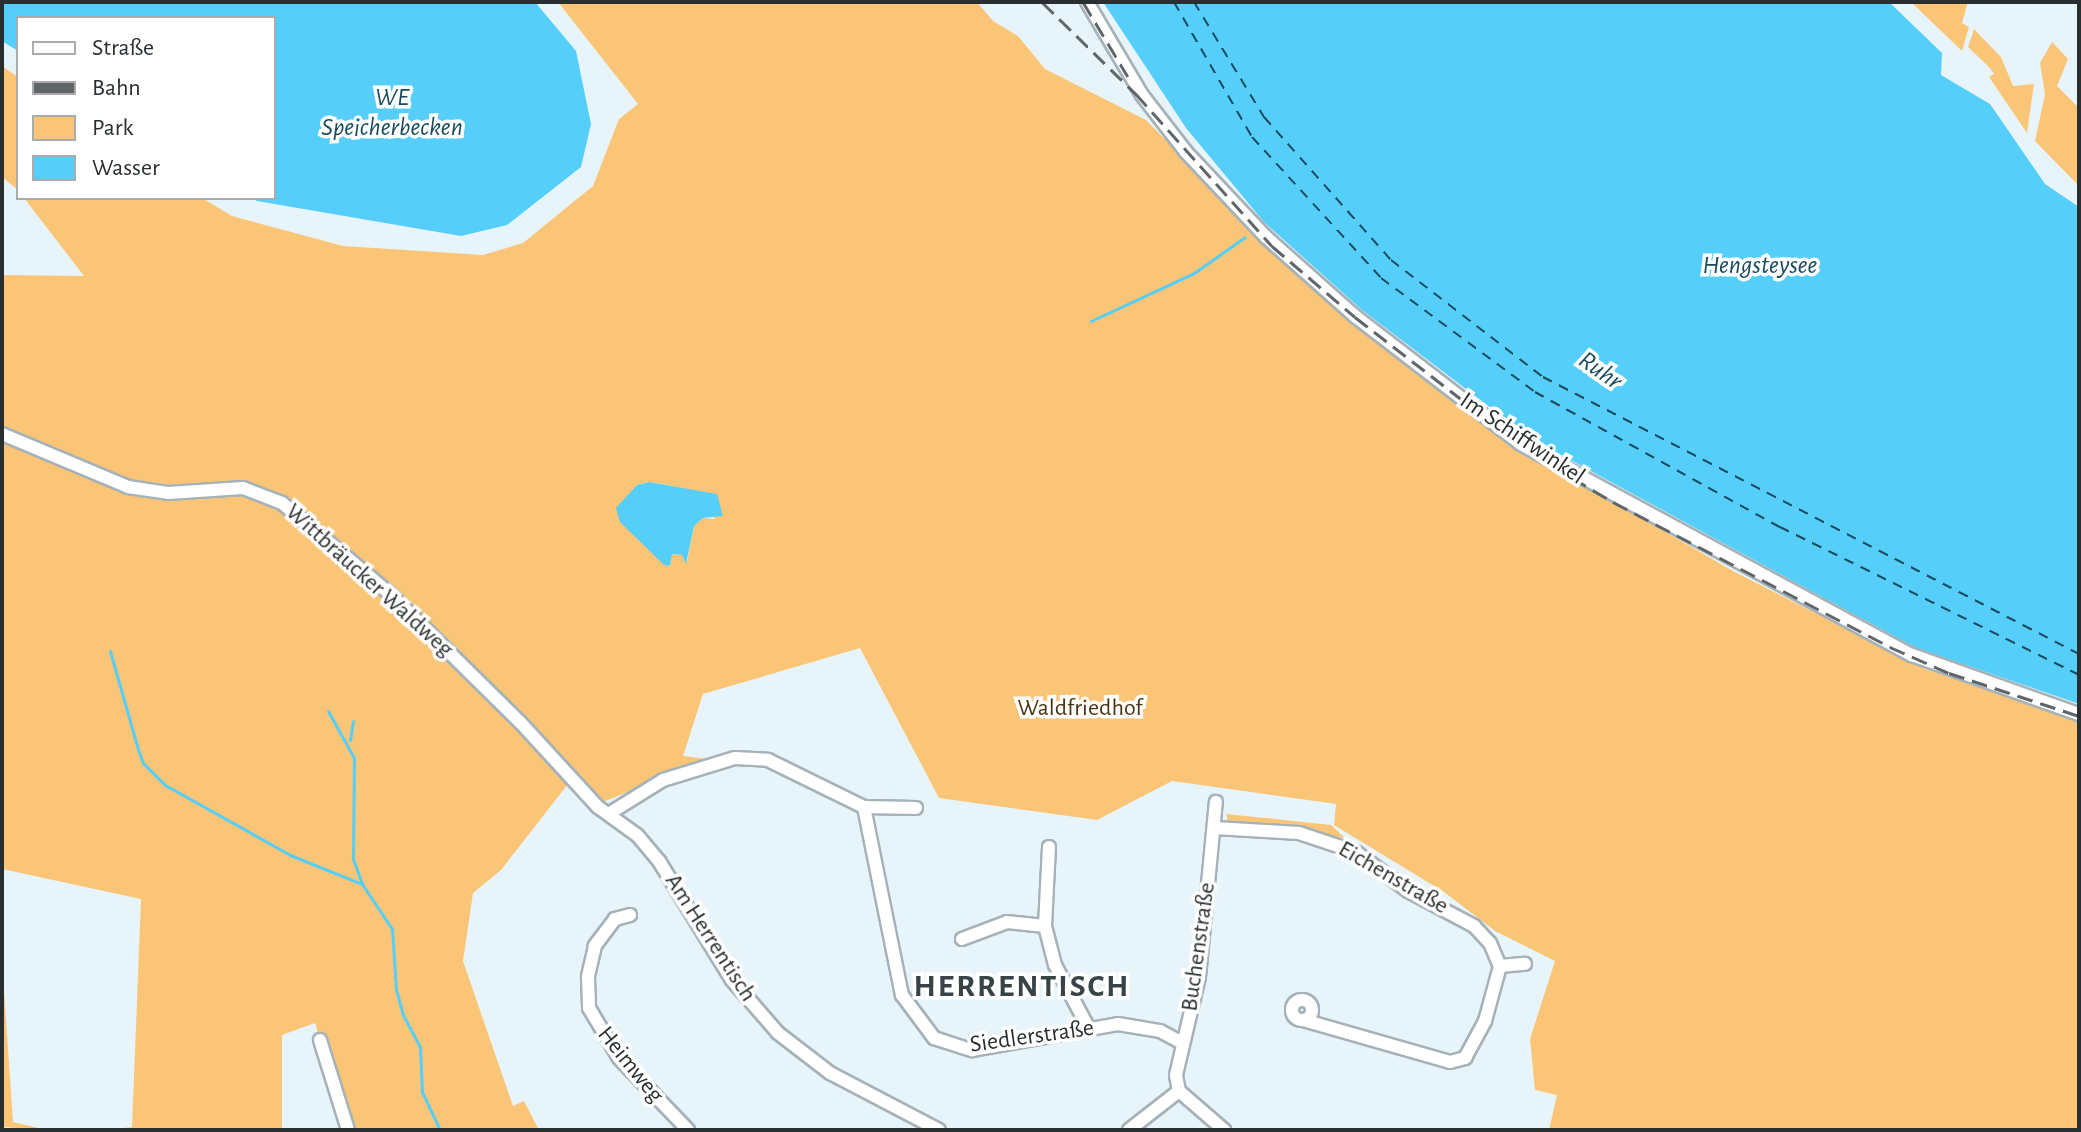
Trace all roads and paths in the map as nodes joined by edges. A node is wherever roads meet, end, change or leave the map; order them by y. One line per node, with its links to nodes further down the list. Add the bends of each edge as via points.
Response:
1 (1087, 2): 3 (street, Im Schiffwinkel, via 1151,107 1266,237 1356,317 1521,444 1912,655)
2 (2, 434): 7 (street, Wittbräucker Waldweg, via 128,487 168,493 243,488 282,503 401,605 594,803)
3 (2079, 714)
4 (1216, 802): 8 (street, Buchenstraße)
5 (864, 807): 6 (street); 7 (street, via 768,760 735,758 663,780); 20 (street, Siedlerstraße, via 902,995 934,1038 972,1050)
6 (916, 808)
7 (610, 813): 26 (street, Am Herrentisch, via 659,861 732,980 778,1033 830,1073)
8 (1215, 828): 18 (street, Eichenstraße, via 1299,833 1356,852 1408,891 1474,926 1490,943); 22 (street, Buchenstraße, via 1199,977)
9 (1049, 847): 10 (street)
10 (1050, 863): 11 (street); 14 (street)
11 (1035, 865)
12 (630, 915): 25 (street, Heimweg, via 615,919 595,946 589,1008 619,1058)
13 (978, 918): 15 (street)
14 (1045, 926): 15 (street, via 1007,922); 20 (street, via 1055,965)
15 (983, 930): 16 (street)
16 (962, 939)
17 (1525, 964): 18 (street)
18 (1500, 966): 19 (street, via 1485,1021 1465,1058 1450,1062)
19 (1303, 1020)
20 (1089, 1029): 22 (street, Siedlerstraße, via 1138,1025)
21 (320, 1040): 24 (street)
22 (1183, 1043): 23 (street, Buchenstraße, via 1176,1075)
23 (1179, 1091): 27 (street); 28 (street)
24 (348, 1130)
25 (688, 1130)
26 (939, 1130)
27 (1129, 1130)
28 (1224, 1130)

